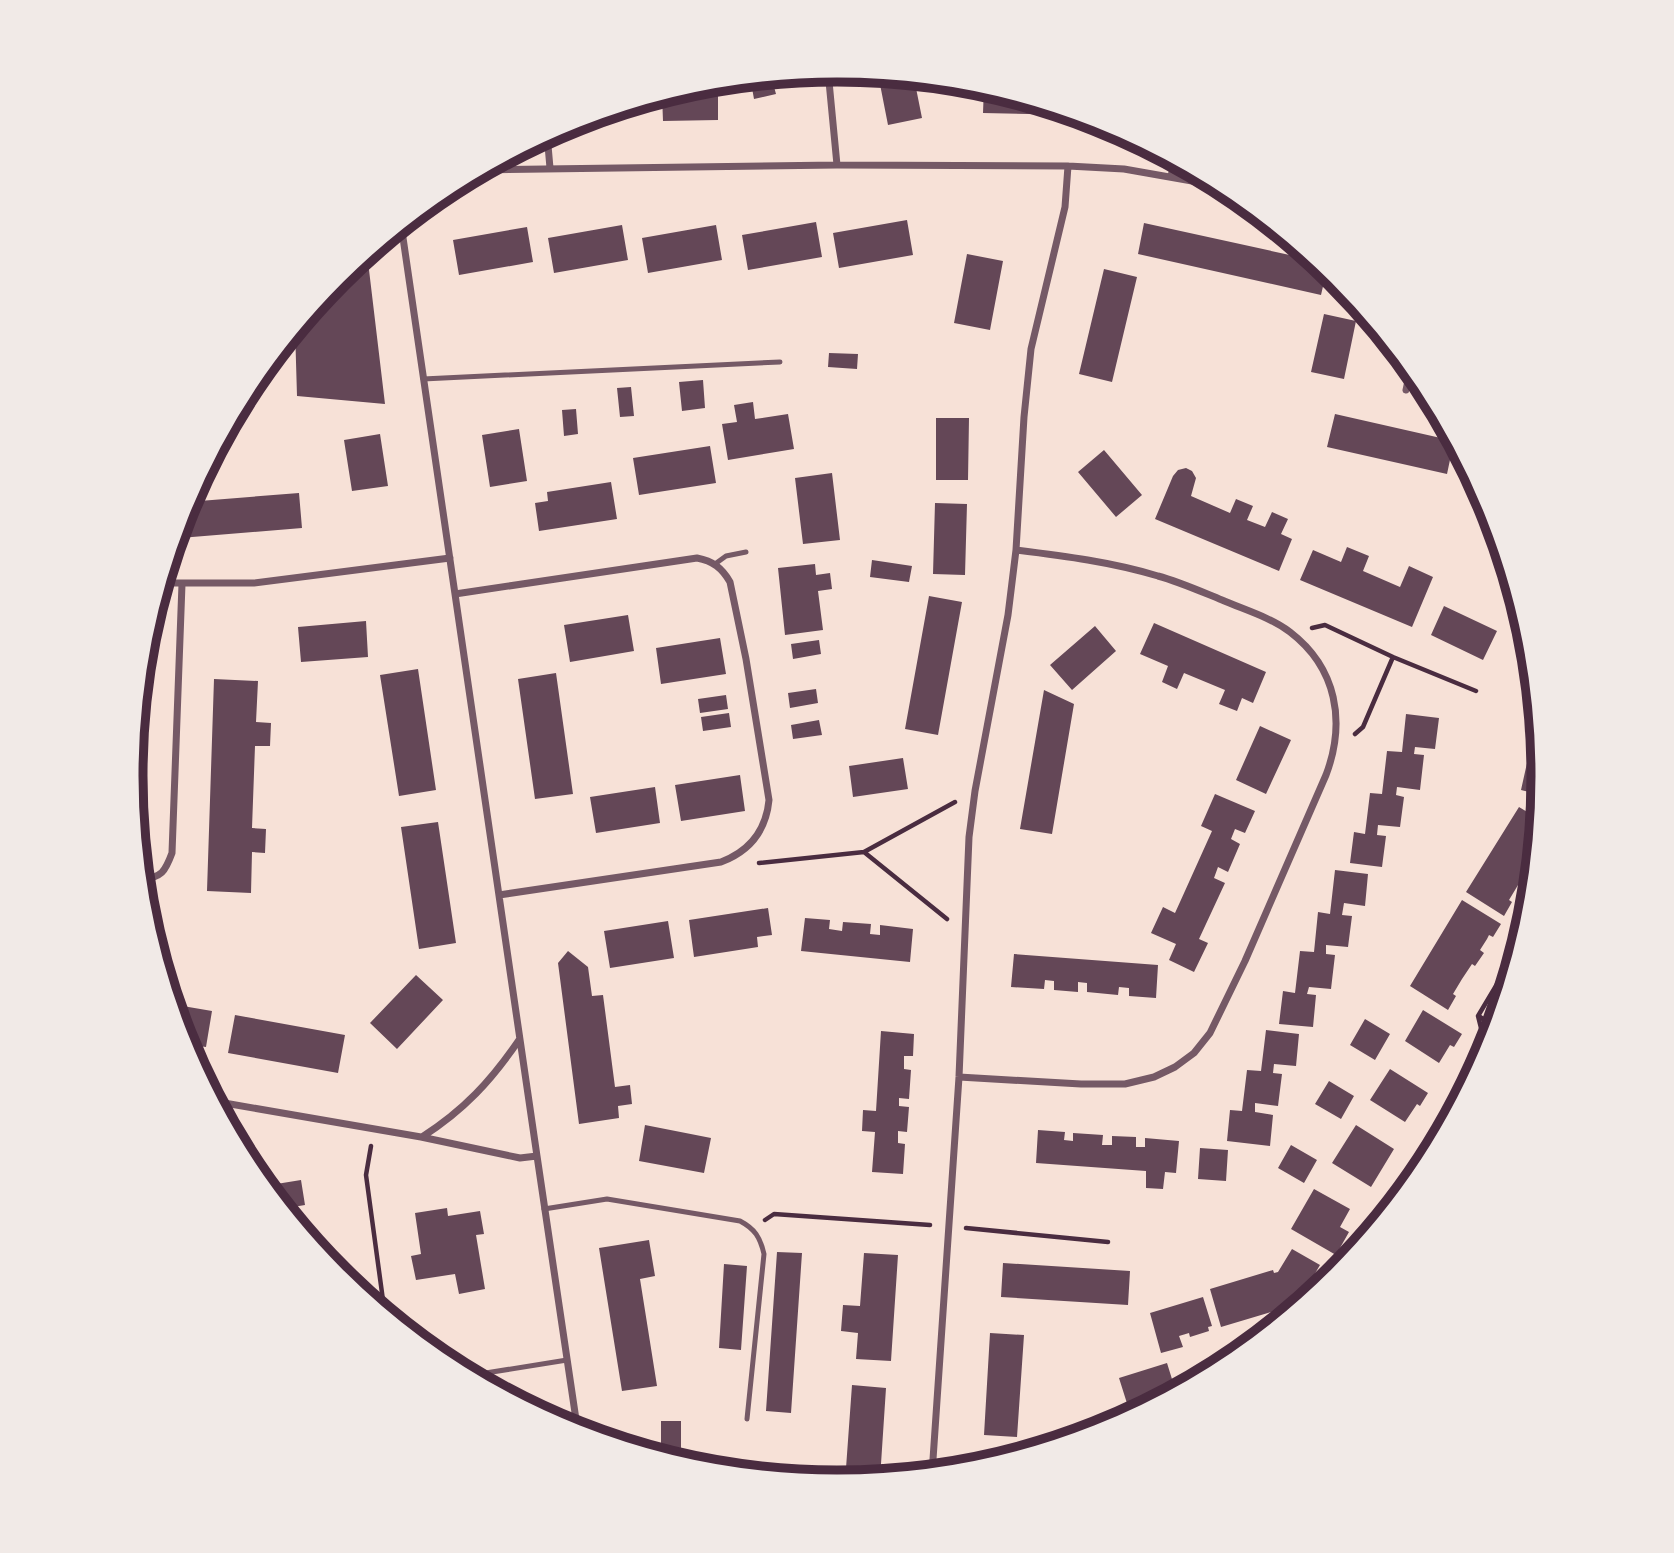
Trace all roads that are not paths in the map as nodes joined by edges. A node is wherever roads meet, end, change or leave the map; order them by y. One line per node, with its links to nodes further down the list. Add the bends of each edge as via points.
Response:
1 (829, 82): 3 (street)
2 (548, 146): 5 (street)
3 (837, 165): 4 (street); 5 (street)
4 (1068, 166): 8 (street); 15 (street, via 1065,208 1031,349)
5 (550, 168): 6 (street)
6 (501, 169)
7 (1173, 169): 8 (street)
8 (1171, 176): 9 (street)
9 (1193, 180)
10 (403, 235): 12 (street)
11 (780, 362): 12 (lane)
12 (423, 379): 17 (street)
13 (1408, 382): 14 (street)
14 (1406, 390)
15 (1017, 550): 25 (street, via 969,837); 25 (street, via 1158,576 1269,620 1307,647 1321,666 1331,687 1338,731 1334,754 1245,961 1210,1033 1194,1053 1154,1077 1125,1084)
16 (746, 552): 18 (lane)
17 (450, 558): 20 (street, via 254,583); 21 (street)
18 (715, 564): 21 (street, via 697,558); 23 (street, via 730,582 769,800 757,838 735,857 721,862)
19 (170, 583): 20 (street)
20 (183, 584): 22 (street, via 172,853 166,870)
21 (455, 594): 23 (street)
22 (151, 878)
23 (499, 895): 24 (street)
24 (519, 1040): 27 (street, via 473,1098); 28 (street)
25 (959, 1077): 34 (street)
26 (224, 1103): 27 (street)
27 (421, 1137): 28 (street, via 520,1158)
28 (537, 1156): 29 (street)
29 (544, 1209): 30 (street); 32 (lane, via 607,1199 740,1221 753,1228 764,1254)
30 (567, 1360): 31 (lane); 33 (street)
31 (483, 1373)
32 (747, 1419)
33 (576, 1420)
34 (933, 1464)

